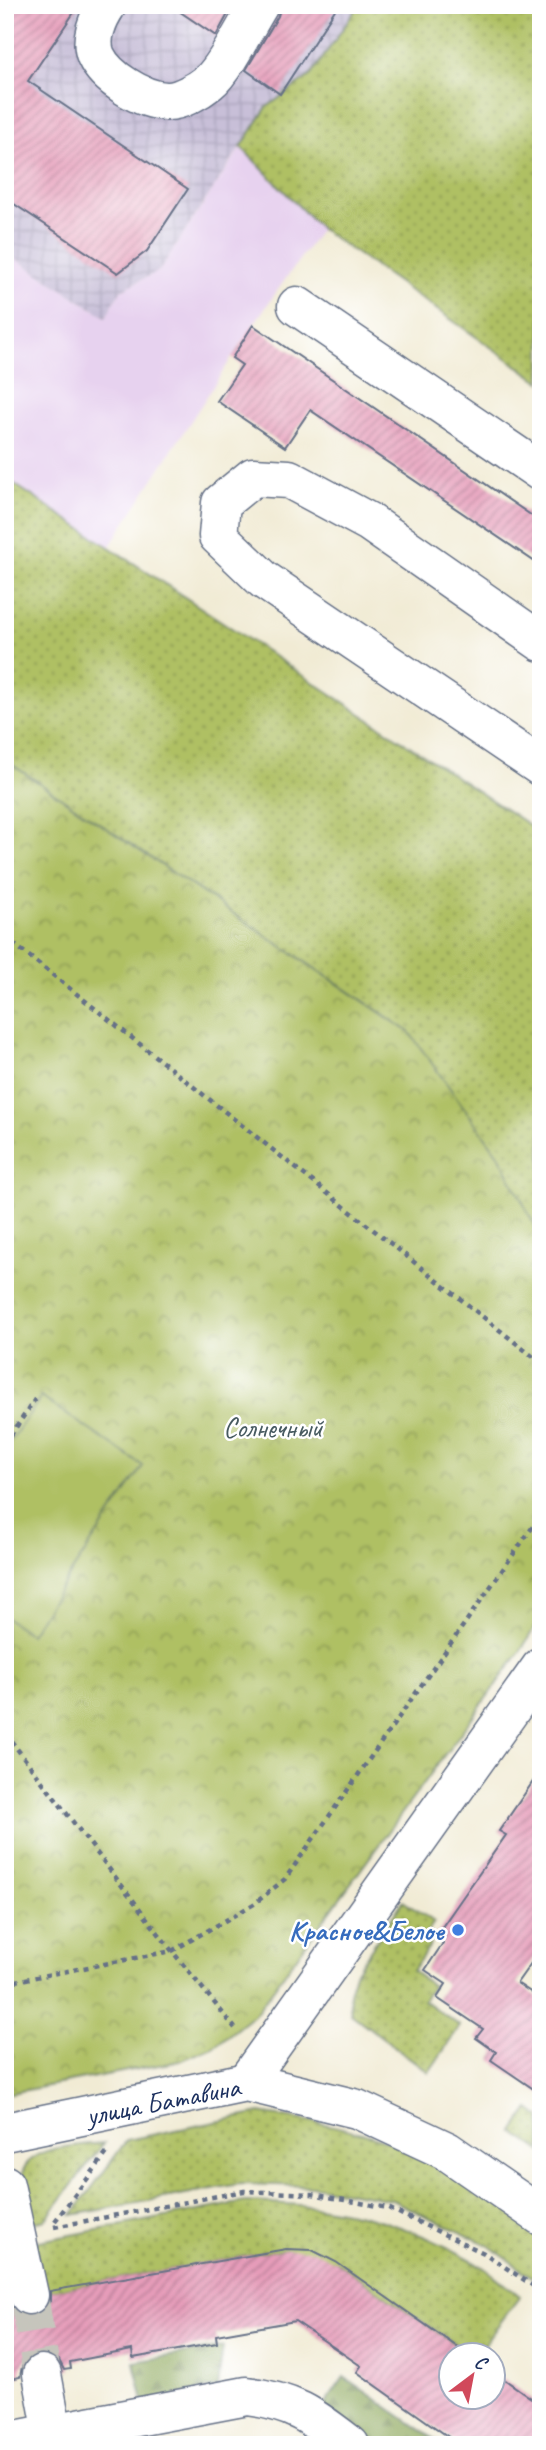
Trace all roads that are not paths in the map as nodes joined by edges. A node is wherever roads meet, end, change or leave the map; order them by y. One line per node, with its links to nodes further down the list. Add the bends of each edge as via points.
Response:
1 (107, 5): 2 (street, via 96,22 96,55 111,74 140,95 167,101 190,94 211,80)
2 (259, 5)
3 (297, 306): 4 (street)
4 (541, 472)
5 (541, 642): 6 (street, via 369,522 289,479 253,477 221,503 218,537 264,580)
6 (541, 767)
7 (541, 1667): 8 (street)
8 (246, 2082): 9 (street, улица Батавина); 11 (street, улица Батавина, via 358,2109 447,2151)
9 (5, 2132)
10 (5, 2185): 12 (street)
11 (541, 2216)
12 (29, 2295)
13 (42, 2374): 14 (street)
14 (53, 2434): 15 (street); 16 (street, via 247,2396 282,2401)
15 (5, 2442)
16 (350, 2445)

